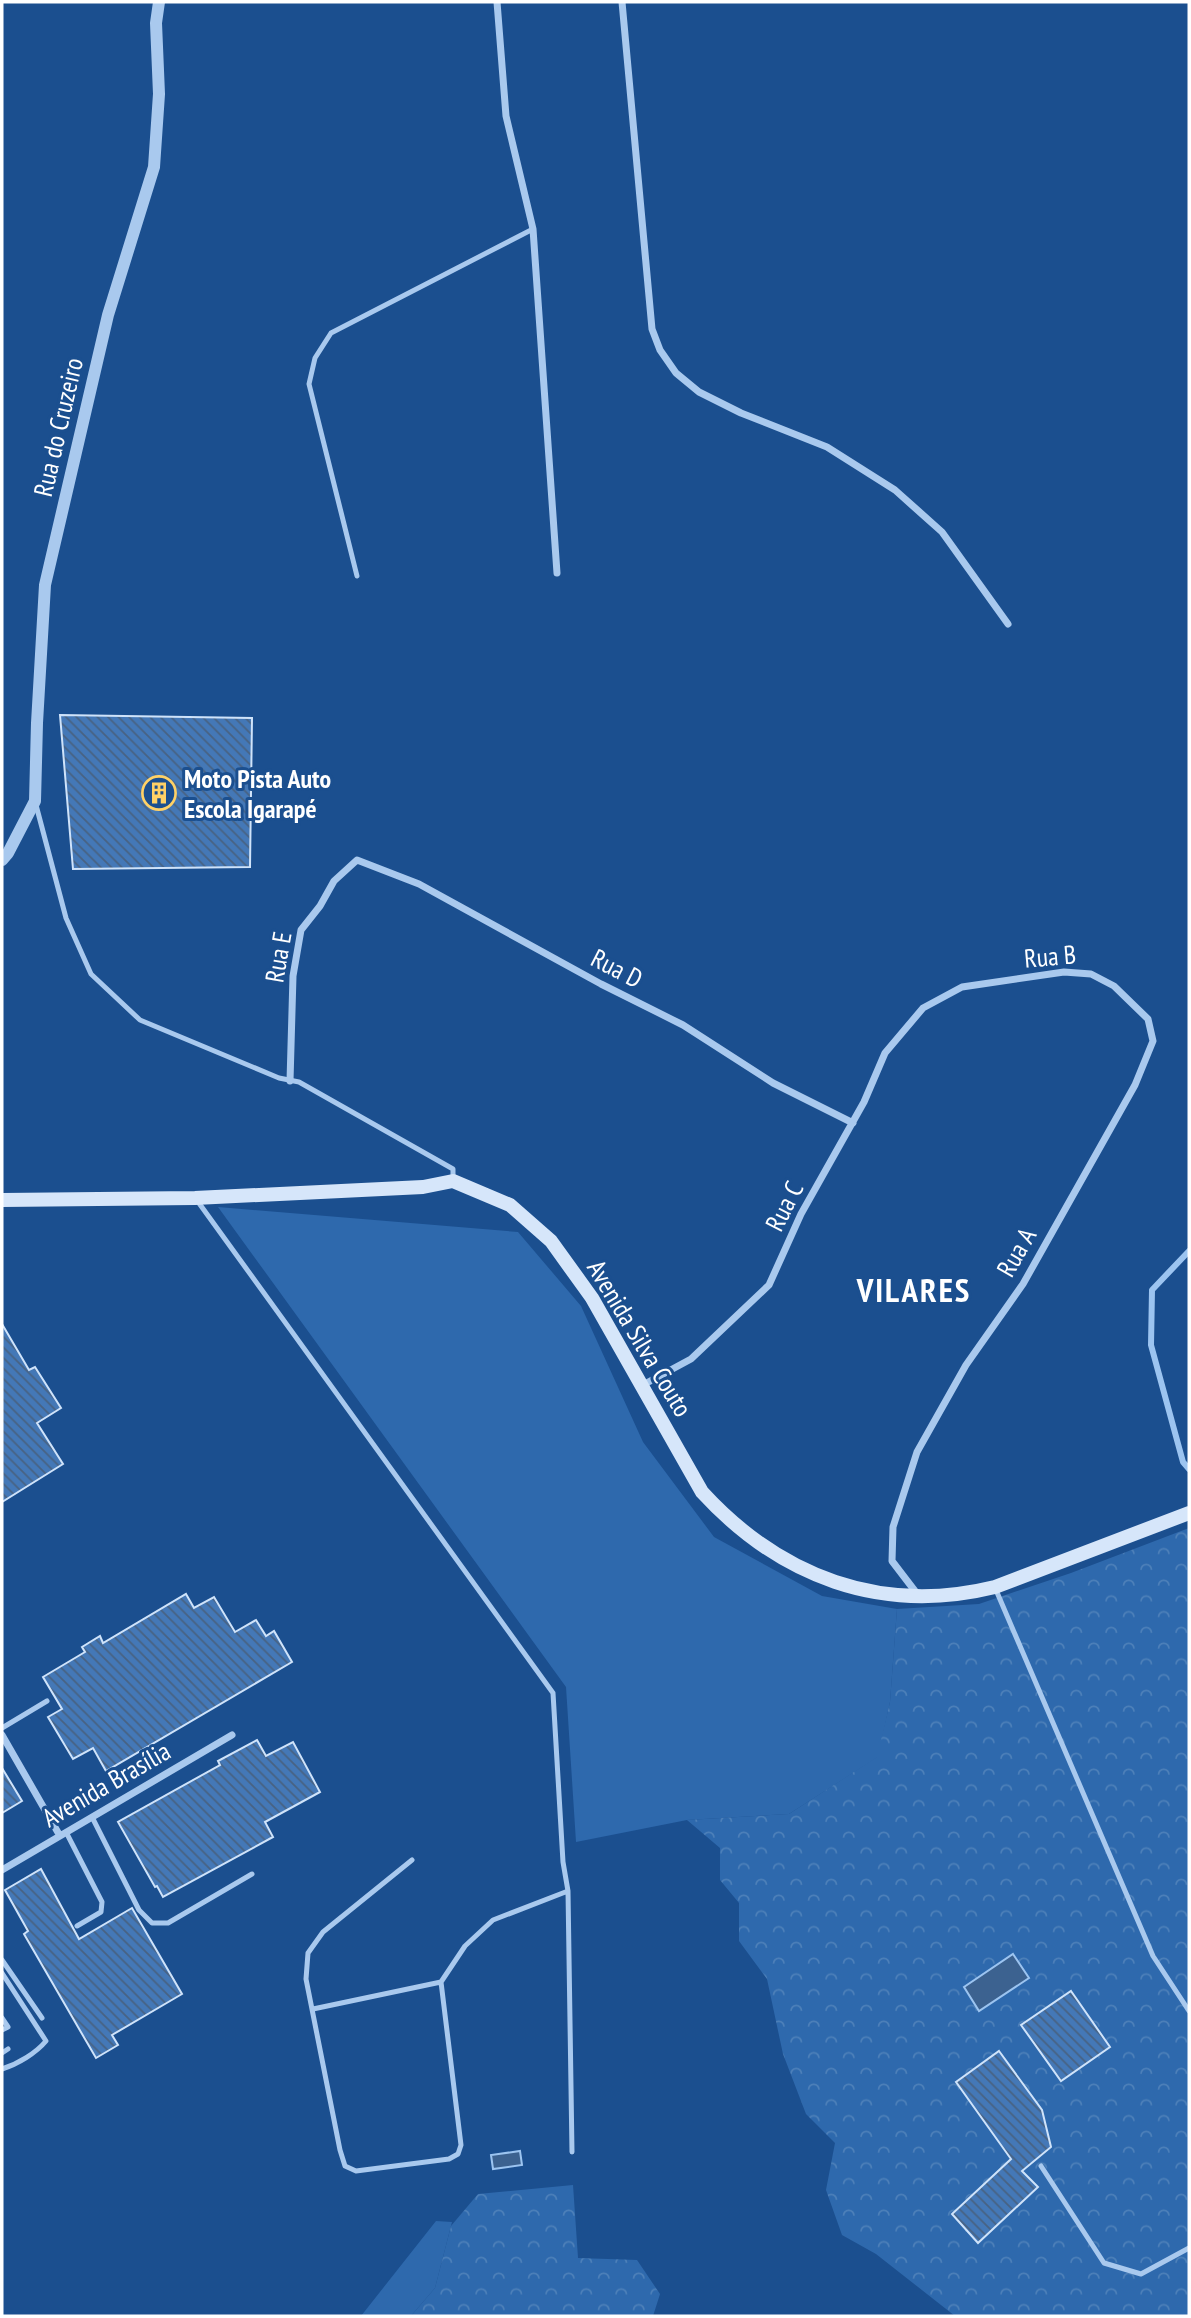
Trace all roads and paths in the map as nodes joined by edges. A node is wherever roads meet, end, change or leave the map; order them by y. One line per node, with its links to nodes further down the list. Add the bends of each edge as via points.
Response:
1 (159, 2): 8 (street, Rua do Cruzeiro, via 154,167 108,315 45,585)
2 (497, 2): 4 (street, via 506,116)
3 (621, 2): 7 (street, via 652,329 660,350 676,373 699,392 827,447 895,490 943,532)
4 (533, 229): 5 (street); 6 (lane, via 331,333 315,358 309,384)
5 (558, 573)
6 (357, 576)
7 (1008, 624)
8 (35, 801): 9 (street, Rua do Cruzeiro); 13 (lane, via 66,918 91,974 140,1020)
9 (2, 860)
10 (357, 860): 13 (street, Rua E, via 334,881 301,930 293,976); 14 (street, Rua D, via 419,884 683,1025 773,1083)
11 (923, 1008): 12 (street, Rua B, via 962,987 1063,972 1091,974 1114,986 1148,1019); 14 (street, Rua C, via 885,1053)
12 (1153, 1041): 21 (street, Rua A, via 1135,1085 1023,1284 966,1364 917,1452 893,1527 892,1561)
13 (290, 1081): 15 (lane, via 453,1169)
14 (853, 1123): 18 (street, Rua C, via 801,1214 769,1285 691,1359)
15 (453, 1181): 16 (main road, via 423,1187); 18 (main road, Avenida Silva Couto, via 510,1205 551,1241 592,1298)
16 (195, 1198): 17 (main road); 31 (lane, via 553,1693)
17 (2, 1200)
18 (641, 1386): 21 (main road, Avenida Silva Couto, via 702,1492 758,1544 818,1577 851,1587)
19 (1189, 1514): 20 (main road, Avenida Silva Couto)
20 (995, 1587): 21 (main road, Avenida Silva Couto, via 942,1597); 37 (lane, via 1153,1956)
21 (918, 1596)
22 (47, 1701): 23 (lane)
23 (2, 1728)
24 (2, 1735): 27 (street)
25 (232, 1735): 26 (street, Avenida Brasília)
26 (92, 1817): 27 (street, Avenida Brasília); 30 (lane, via 139,1910 152,1923 168,1923)
27 (63, 1834): 29 (street, Avenida Brasília); 32 (lane, via 103,1902 101,1912)
28 (412, 1860): 36 (lane, via 323,1932 308,1953 306,1979)
29 (2, 1870)
30 (252, 1874)
31 (568, 1891): 35 (lane, via 493,1920 465,1945); 44 (lane)
32 (77, 1926)
33 (2, 1960): 39 (lane)
34 (2, 1973): 43 (lane, via 46,2041)
35 (441, 1982): 36 (lane); 36 (lane, via 461,2145 458,2154 449,2159 356,2171 345,2166)
36 (313, 2009)
37 (1189, 2011)
38 (2, 2018): 40 (lane, via 8,2027)
39 (42, 2018)
40 (2, 2030)
41 (8, 2049): 42 (lane)
42 (2, 2053)
43 (2, 2069)
44 (572, 2152)
45 (1041, 2166): 46 (lane, via 1104,2263 1141,2274)
46 (1189, 2248)

